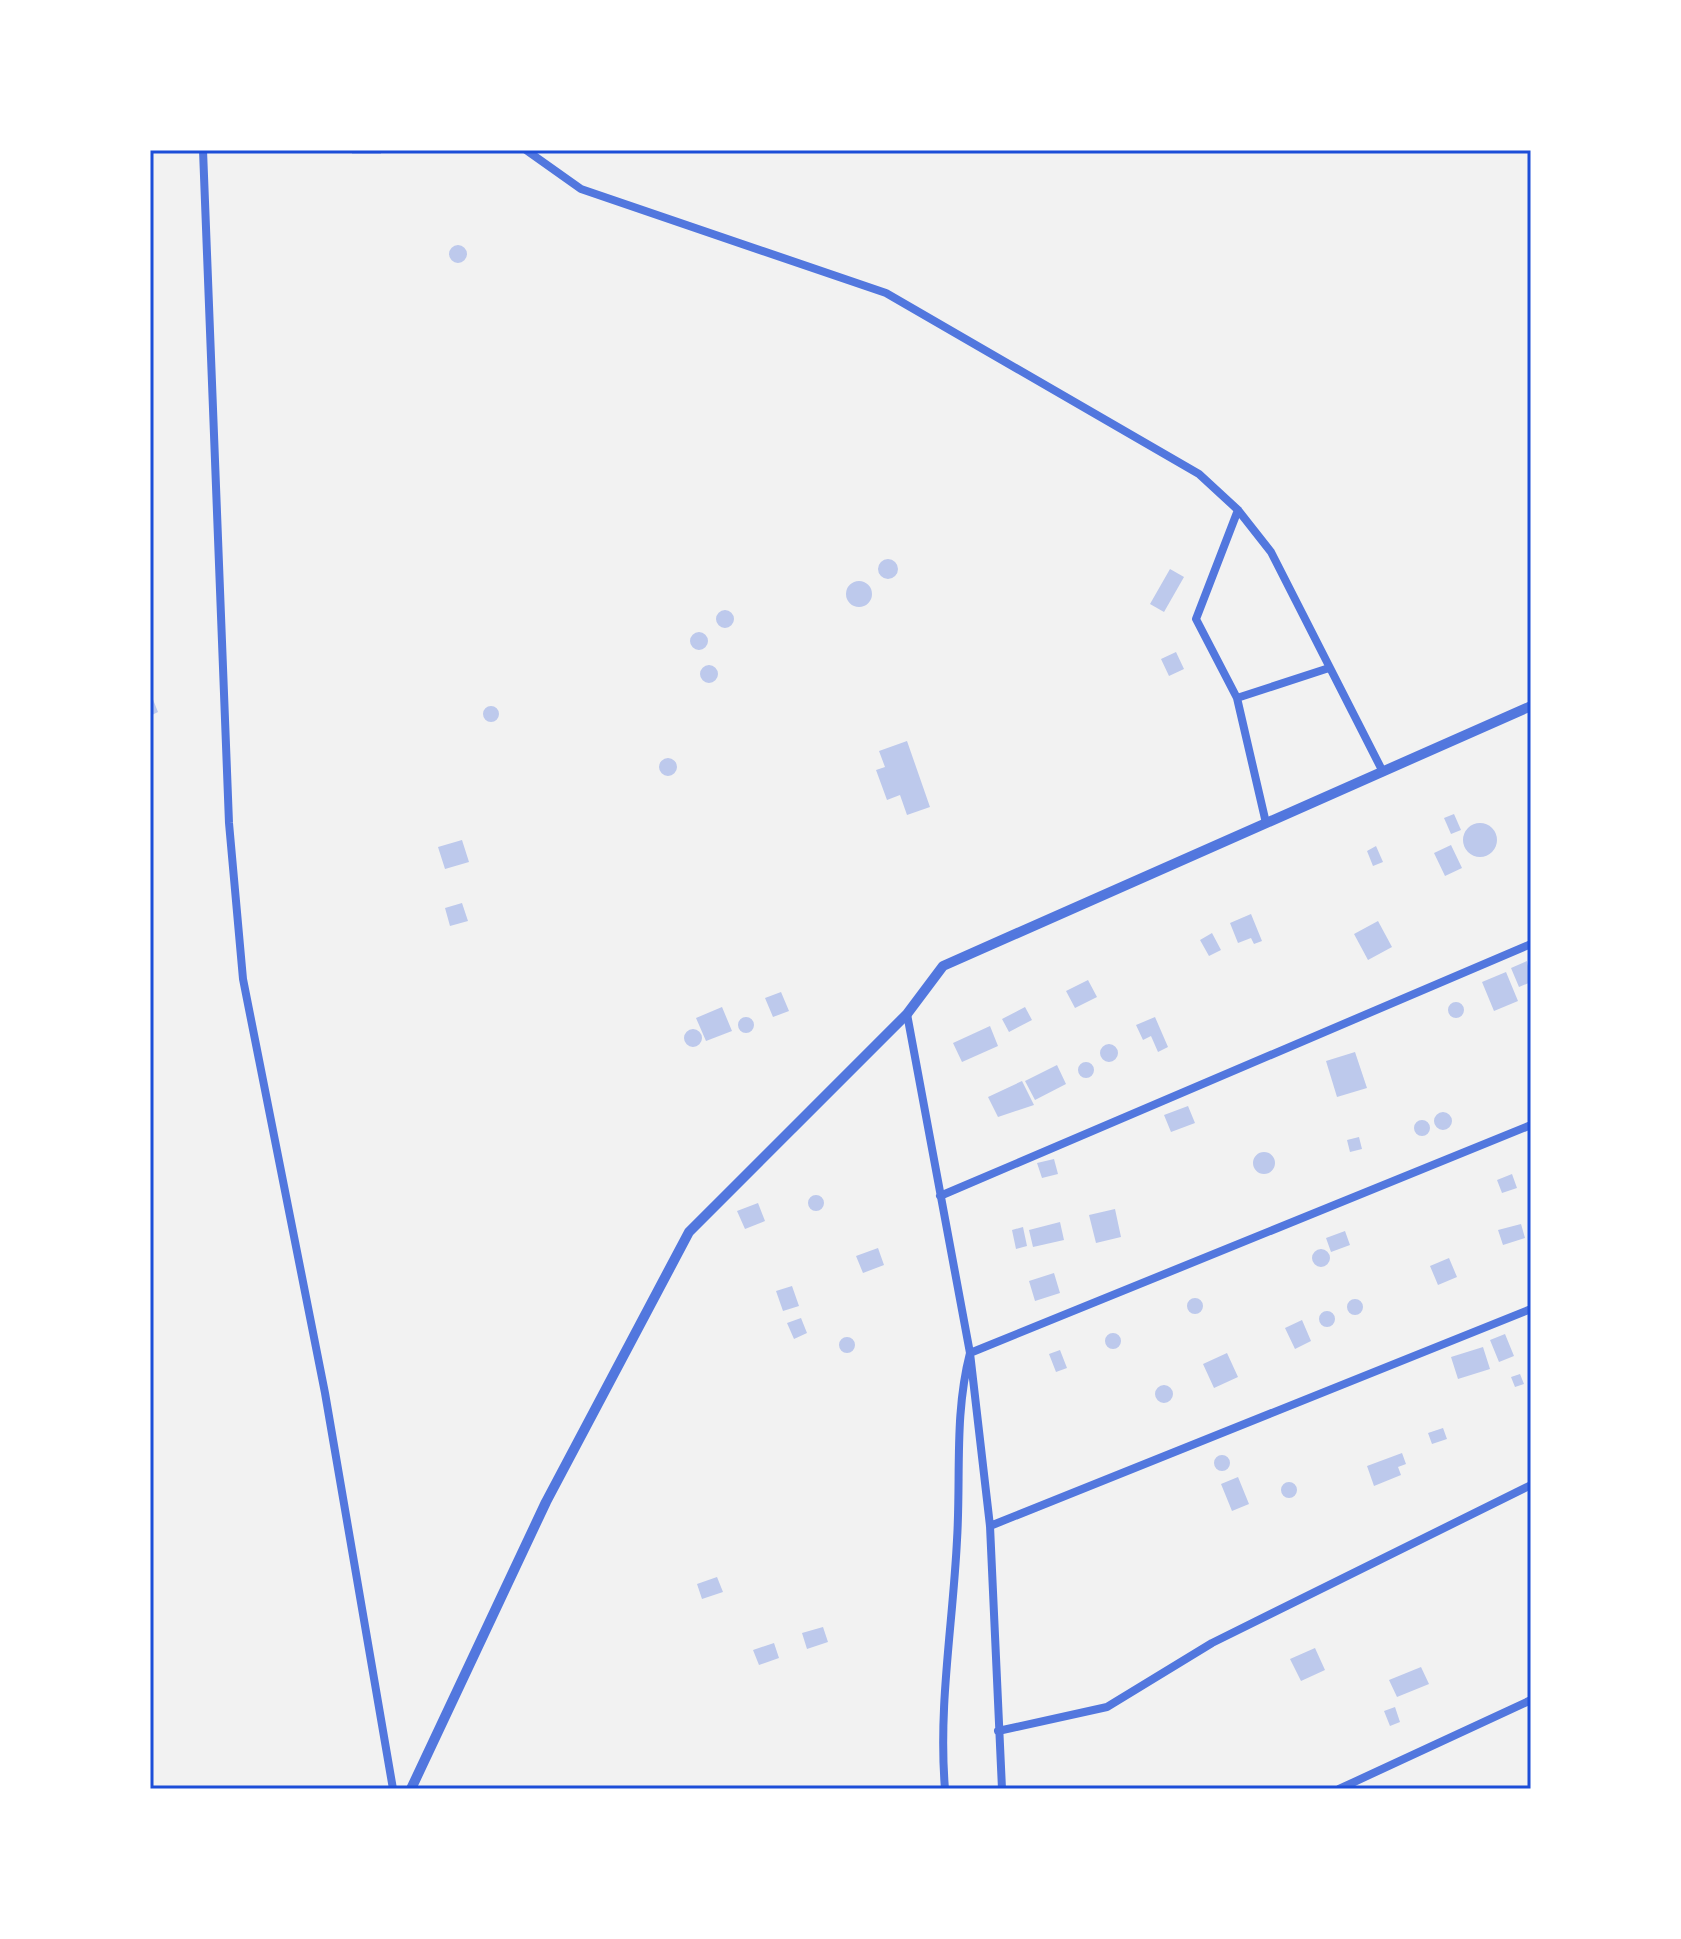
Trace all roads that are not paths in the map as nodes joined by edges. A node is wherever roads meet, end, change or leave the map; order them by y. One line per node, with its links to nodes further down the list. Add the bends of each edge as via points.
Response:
1 (203, 150): 19 (street, via 229,823 243,979 325,1393)
2 (526, 150): 3 (street, via 581,189 886,293 1199,474)
3 (1238, 510): 4 (street, via 1271,552); 5 (street, via 1196,619)
4 (1329, 668): 5 (street); 7 (street)
5 (1237, 698): 8 (street)
6 (1531, 706): 7 (street)
7 (1383, 772): 8 (street)
8 (1266, 823): 10 (street, via 943,966)
9 (1531, 944): 12 (street)
10 (907, 1014): 12 (street); 20 (street, via 689,1232 546,1502)
11 (1531, 1125): 14 (street)
12 (940, 1196): 14 (street)
13 (1531, 1309): 16 (street)
14 (970, 1353): 16 (street); 21 (street, via 958,1415 958,1523 941,1745)
15 (1531, 1485): 18 (street, via 1212,1643 1107,1707)
16 (990, 1526): 18 (street)
17 (1531, 1700): 23 (street)
18 (998, 1731): 22 (street)
19 (393, 1789)
20 (411, 1789)
21 (945, 1789)
22 (1002, 1789)
23 (1339, 1789)

